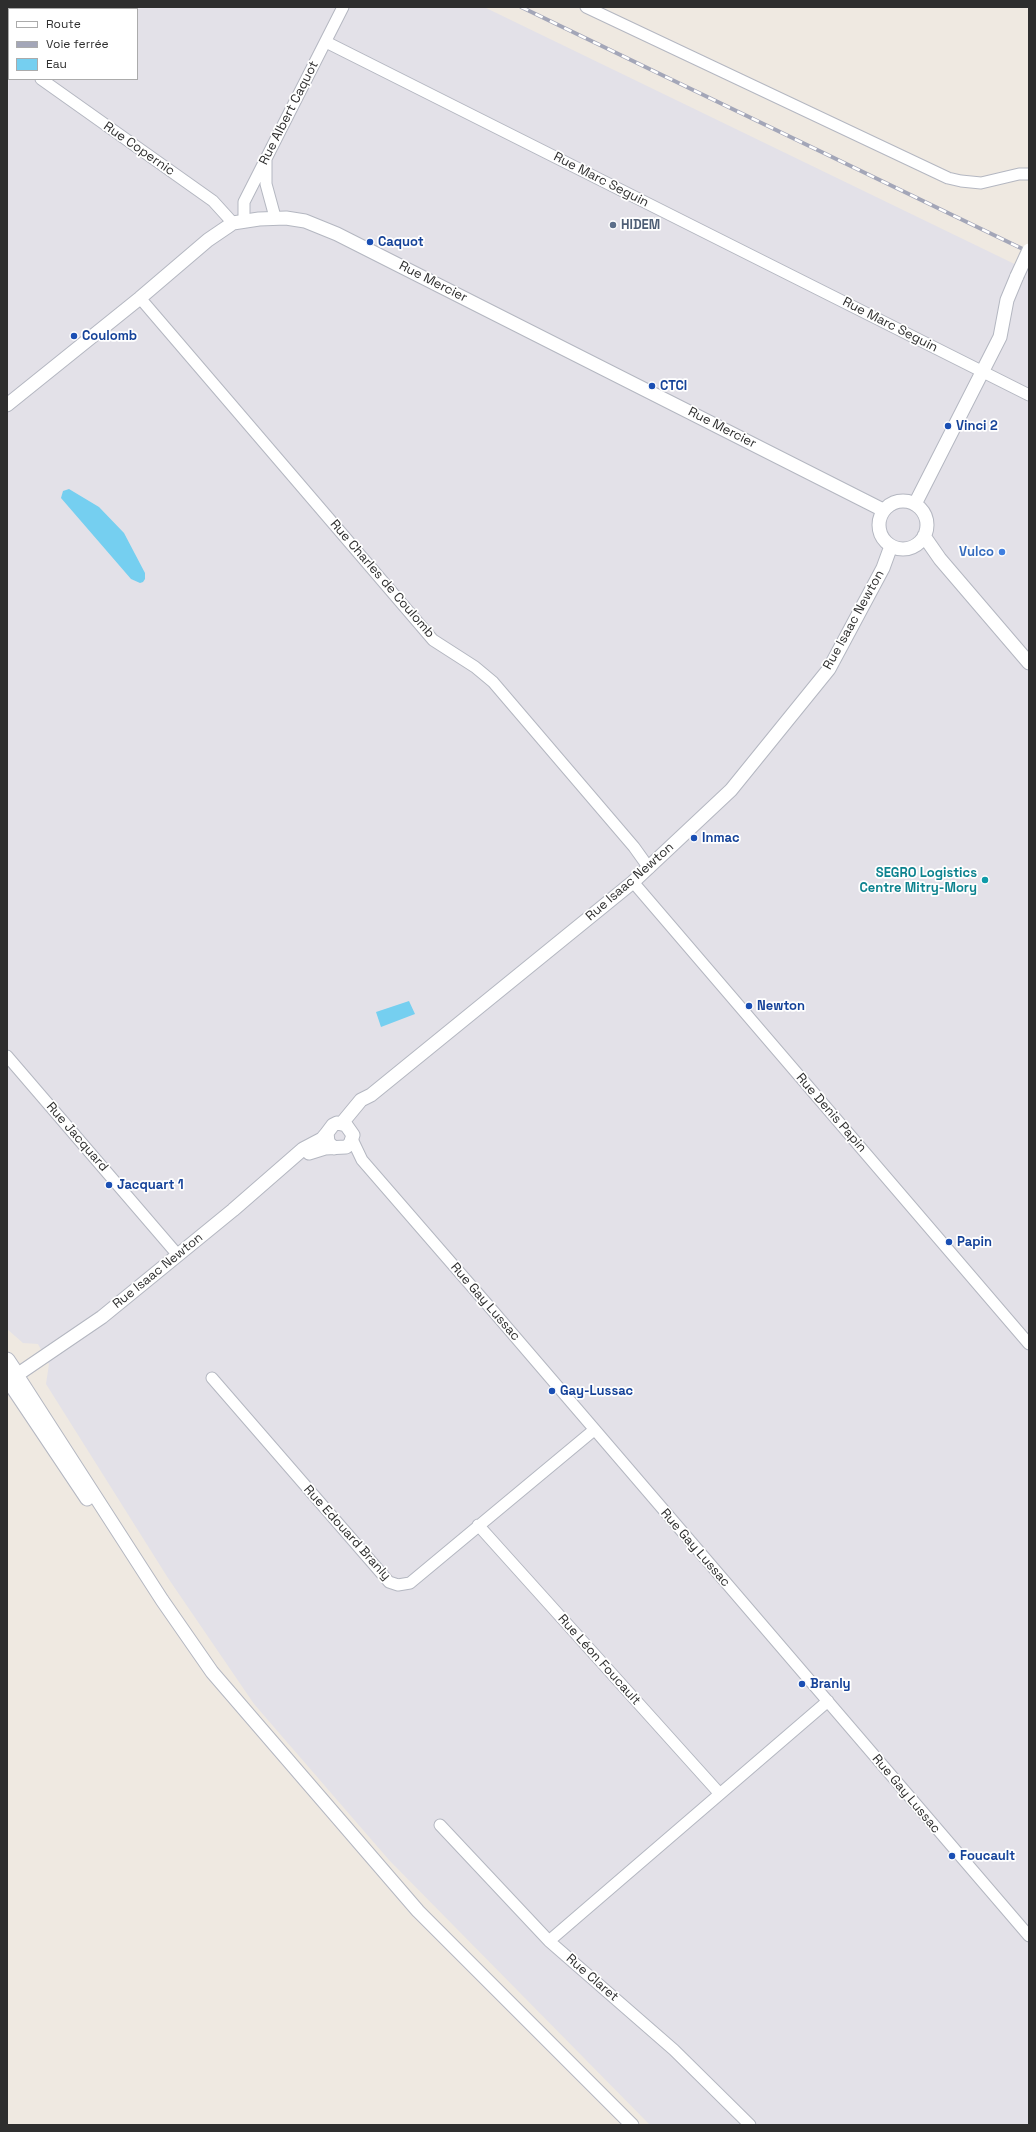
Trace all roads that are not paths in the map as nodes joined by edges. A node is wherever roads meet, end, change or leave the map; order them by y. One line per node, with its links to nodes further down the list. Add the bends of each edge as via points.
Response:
1 (342, 7): 3 (street, Rue Albert Caquot)
2 (586, 7): 6 (street, via 948,178 981,183)
3 (326, 42): 5 (street, Rue Albert Caquot); 11 (street, Rue Marc Seguin)
4 (42, 80): 8 (street, Rue Copernic, via 213,201)
5 (266, 157): 7 (street, via 266,184); 8 (street, Rue Albert Caquot, via 244,202)
6 (1029, 174)
7 (275, 217): 8 (street, Rue Mercier); 15 (street, Rue Mercier, via 305,221 337,234)
8 (238, 222): 10 (street, Rue Mercier, via 208,240)
9 (1029, 250): 11 (street, bridge, via 1007,300 1000,337)
10 (140, 298): 13 (street, Rue Mercier); 19 (street, Rue Charles de Coulomb, via 433,640 493,682 634,847)
11 (983, 372): 12 (street, Rue Marc Seguin); 14 (street)
12 (1029, 394)
13 (7, 405)
14 (914, 504): 15 (street, via 903,500); 16 (street, via 923,512 926,520)
15 (883, 510): 17 (street, via 879,517 880,534)
16 (924, 536): 17 (street, via 920,542 906,549); 18 (street, via 940,559)
17 (891, 546): 19 (street, Rue Isaac Newton, via 883,568 829,669 732,790)
18 (1029, 663)
19 (649, 868): 20 (street, Rue Isaac Newton)
20 (633, 882): 22 (street, Rue Isaac Newton); 30 (street, Rue Denis Papin)
21 (7, 1056): 29 (street, Rue Jacquard)
22 (371, 1095): 23 (street, Rue Isaac Newton, via 361,1100); 25 (street, Rue Isaac Newton)
23 (342, 1124): 24 (street, via 333,1125); 25 (street, via 349,1127)
24 (327, 1133): 26 (street, via 328,1142); 27 (street, Rue Isaac Newton)
25 (353, 1137): 26 (street, via 350,1144); 28 (street, Rue Gay Lussac)
26 (338, 1148): 27 (street, Rue Isaac Newton, via 325,1148); 28 (street, Rue Gay Lussac)
27 (294, 1158): 29 (street, Rue Isaac Newton)
28 (362, 1160): 34 (street, Rue Gay Lussac)
29 (177, 1254): 32 (street, Rue Isaac Newton, via 102,1317)
30 (1029, 1344)
31 (7, 1360): 32 (main road)
32 (10, 1378): 41 (street, via 212,1672 418,1911)
33 (212, 1378): 35 (street, Rue Edouard Branly, via 389,1582 398,1585 410,1583)
34 (594, 1430): 35 (street, Rue Edouard Branly); 36 (street, Rue Gay Lussac)
35 (478, 1525): 37 (street, Rue Léon Foucault)
36 (828, 1701): 37 (street); 39 (street, Rue Gay Lussac)
37 (720, 1794): 40 (street)
38 (440, 1825): 40 (street, Rue Claret)
39 (1029, 1936)
40 (549, 1941): 42 (street, Rue Claret, via 674,2050)
41 (632, 2125)
42 (750, 2125)

